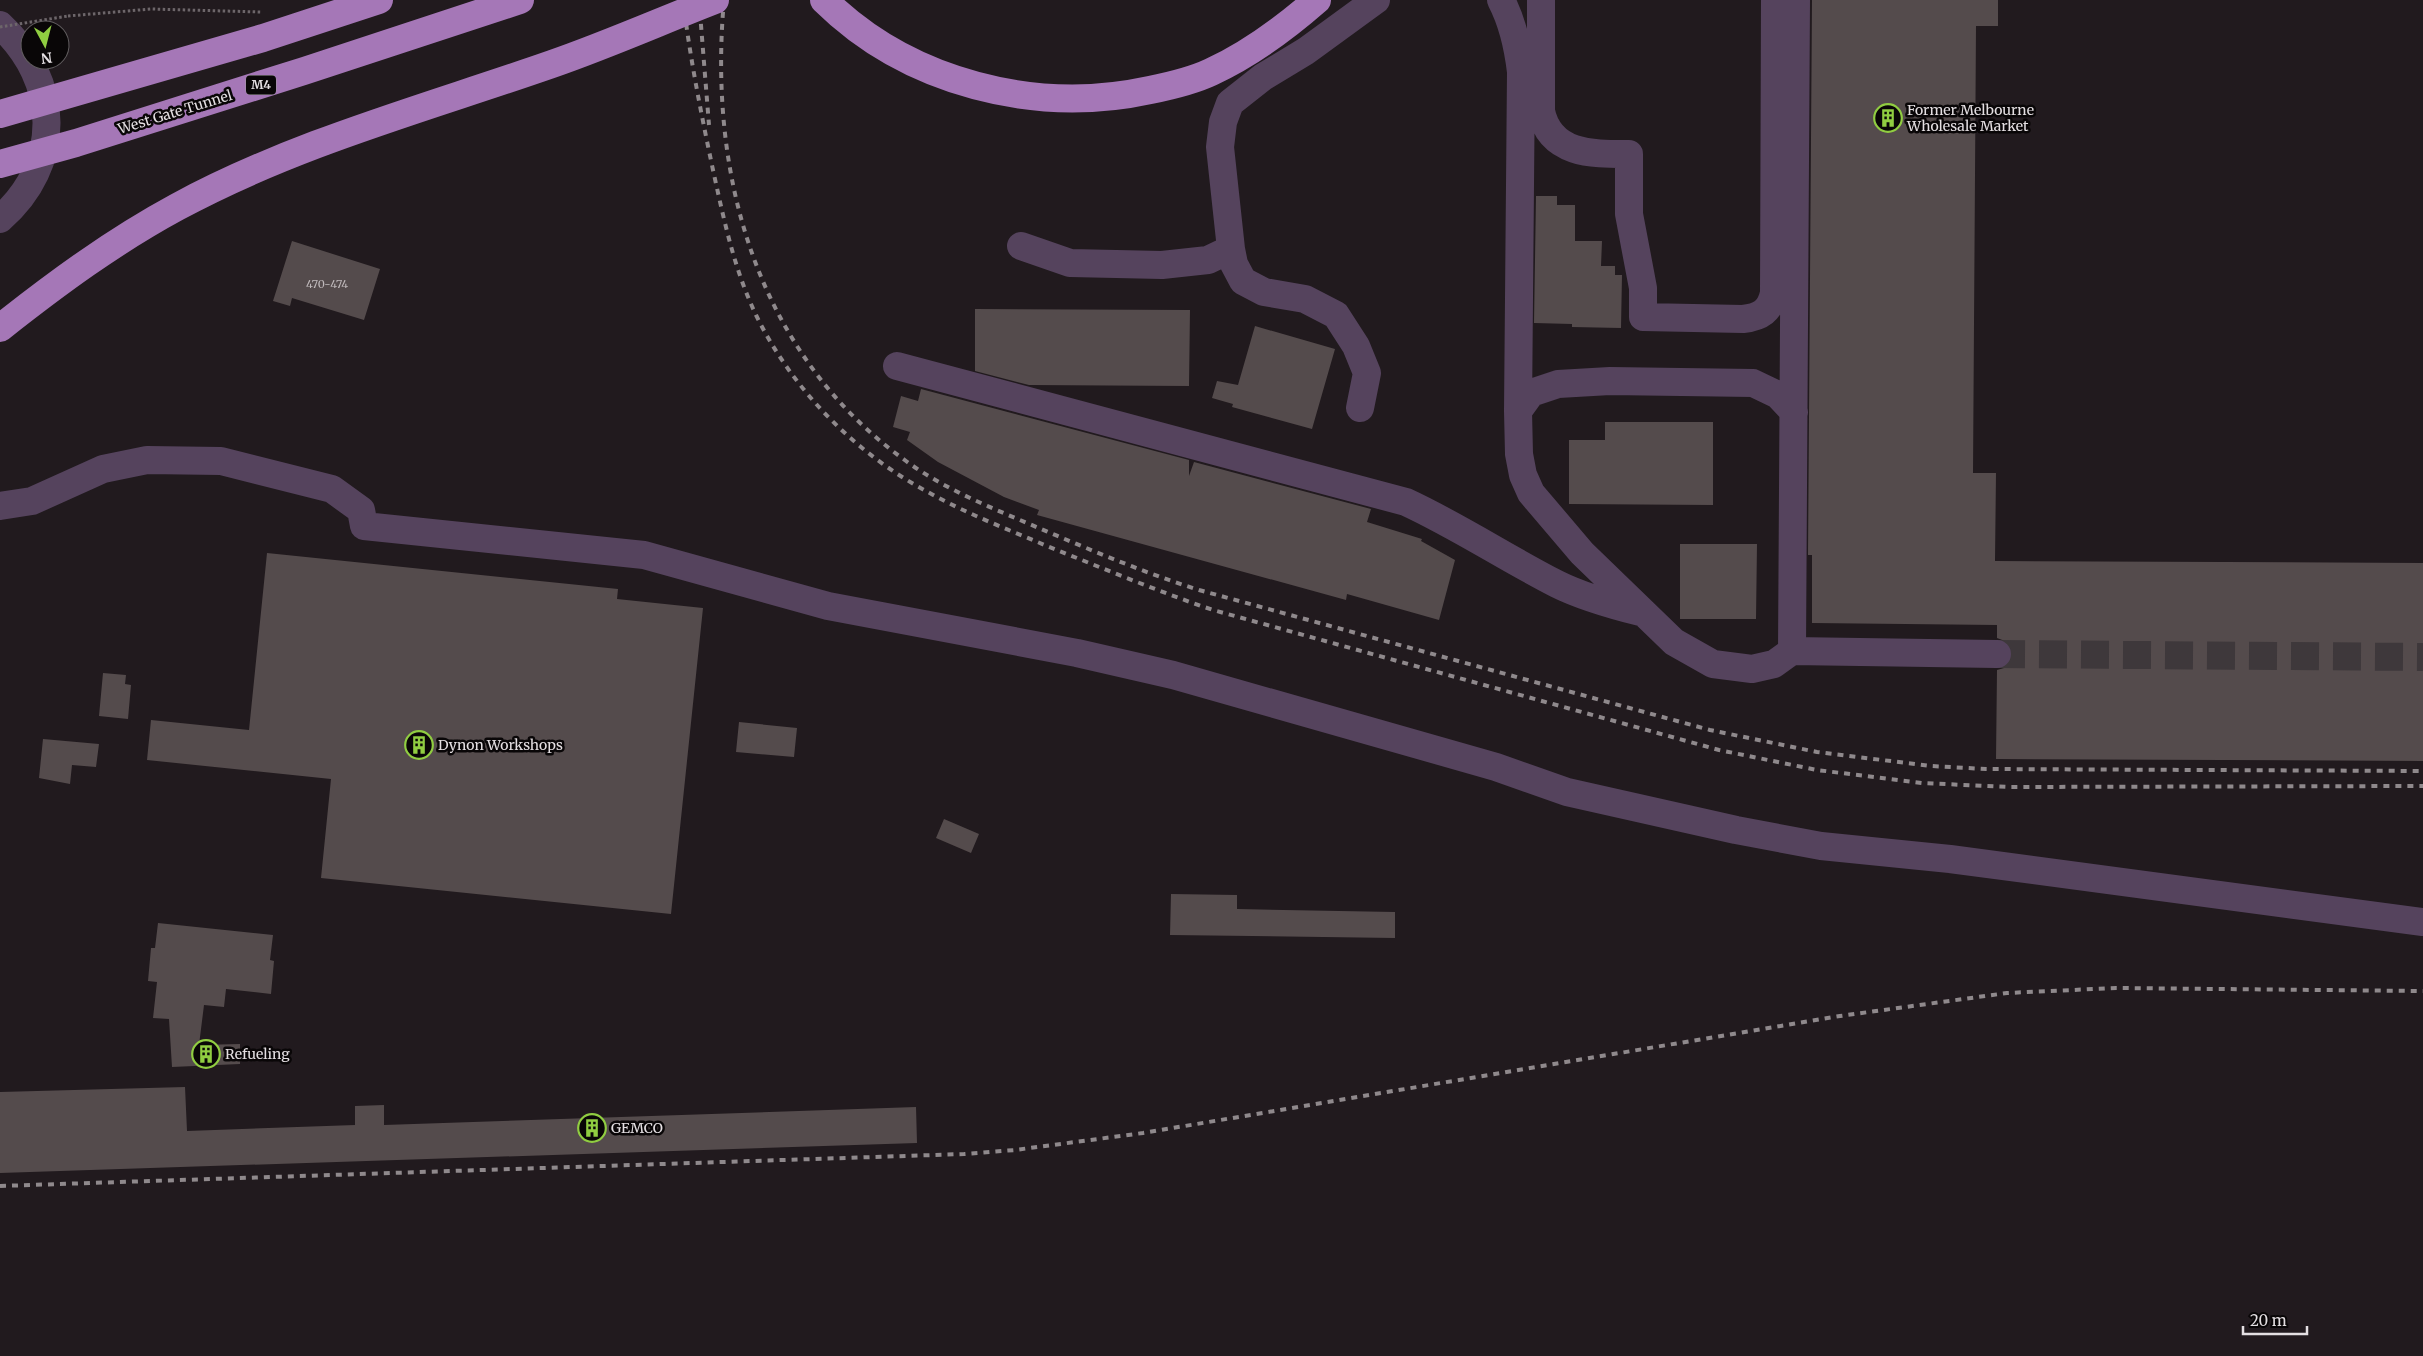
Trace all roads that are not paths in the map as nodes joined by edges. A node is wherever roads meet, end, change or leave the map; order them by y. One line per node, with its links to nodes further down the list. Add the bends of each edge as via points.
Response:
1 (379, 0): 12 (highway, bridge)
2 (520, 0): 13 (highway, West Gate Tunnel / M4, bridge, via 304,72)
3 (715, 0): 17 (highway, bridge, via 553,64 356,129 237,178 122,238)
4 (824, 0): 5 (highway, via 873,39 918,64 967,85 1016,94 1089,100 1173,85 1210,73 1250,51)
5 (1317, 0)
6 (1376, 0): 16 (lane, via 1230,103 1223,122 1220,147)
7 (1501, 0): 20 (lane, via 1518,48 1521,72)
8 (1541, 0): 9 (lane, via 1540,112 1545,127 1554,138 1582,152 1629,154 1629,214 1643,288 1643,317 1755,318 1766,312 1774,293)
9 (1775, 0)
10 (1796, 0): 21 (lane)
11 (0, 26): 14 (lane, via 21,46 30,60 44,92 46,110 46,135 34,176 17,204)
12 (0, 114)
13 (0, 164)
14 (0, 219)
15 (1021, 246): 16 (lane, via 1070,263 1162,266 1208,260)
16 (1231, 249): 19 (lane, via 1243,281 1264,292 1305,299 1336,315 1356,346 1367,373)
17 (0, 328)
18 (897, 366): 23 (lane, via 1406,502 1558,585 1607,604)
19 (1360, 408)
20 (1518, 411): 21 (lane, via 1531,393 1558,384 1610,381 1754,383 1778,395); 23 (lane, via 1519,454 1531,493 1582,553)
21 (1794, 412): 24 (lane)
22 (0, 506): 26 (lane, via 32,501 103,469 147,460 221,461 332,489 361,510 364,526 644,555 828,606 1173,675 1496,767 1567,792 1736,830 1821,846 1950,859)
23 (1641, 612): 24 (lane, via 1674,642 1713,664 1752,669 1774,664)
24 (1792, 651): 25 (lane)
25 (1997, 654)
26 (2423, 922)

